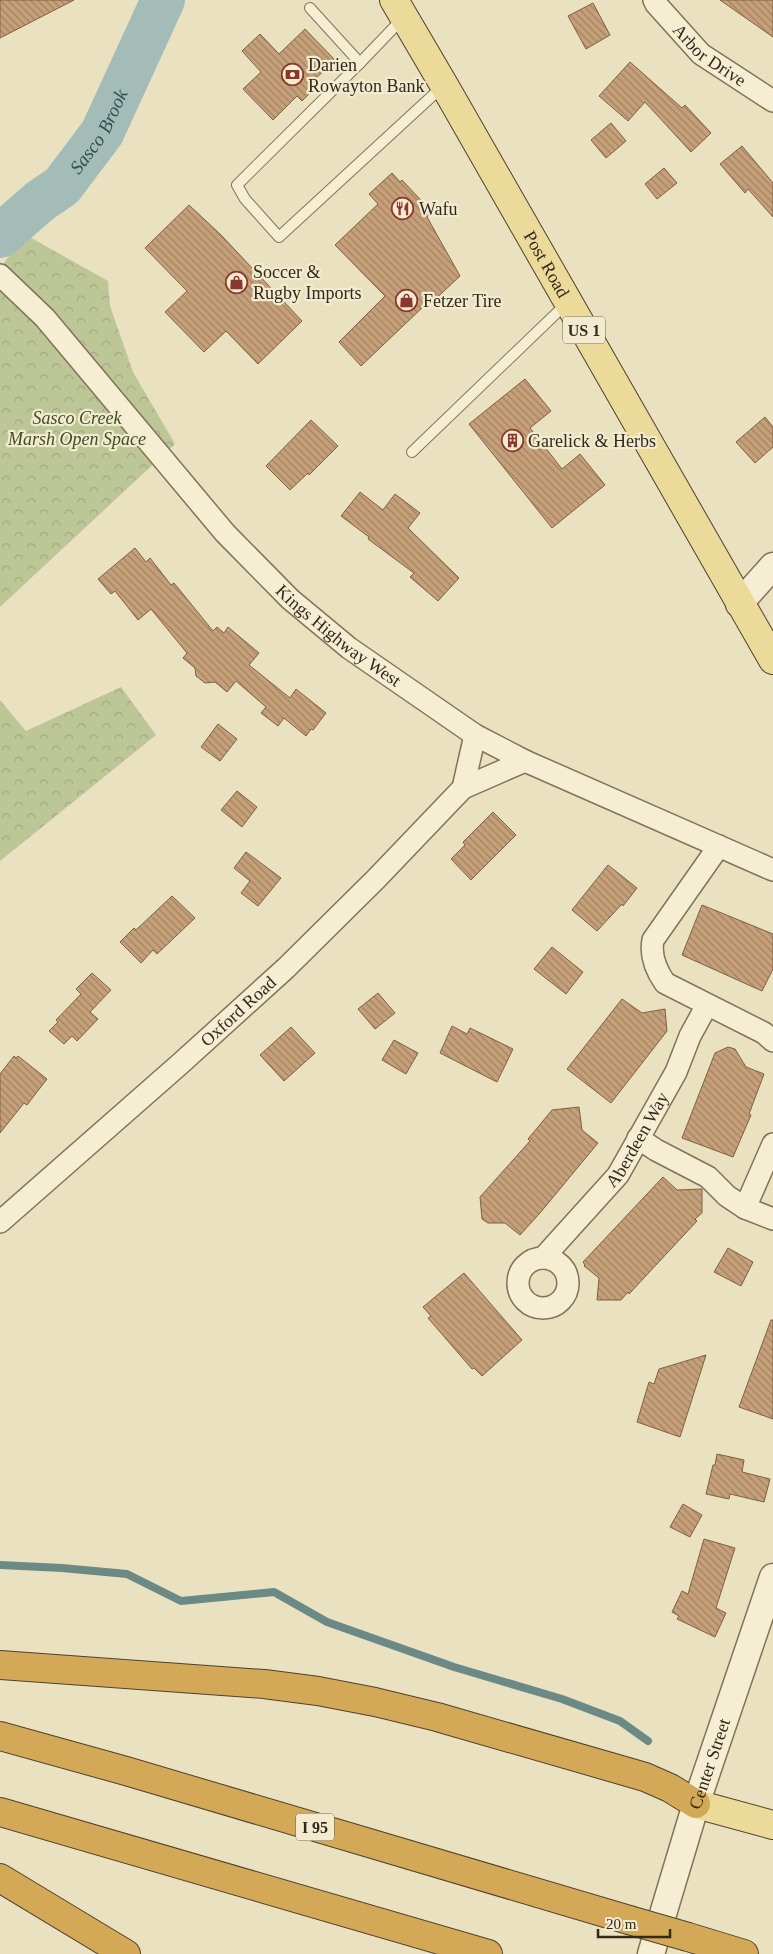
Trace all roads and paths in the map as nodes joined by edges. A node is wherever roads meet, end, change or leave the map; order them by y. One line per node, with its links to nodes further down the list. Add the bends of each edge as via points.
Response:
1 (654, 0): 6 (street, Arbor Drive, via 701,54)
2 (310, 8): 4 (lane)
3 (399, 8): 4 (lane); 5 (main road, Post Road / US 1)
4 (360, 63): 5 (lane, via 237,185 245,199 279,237)
5 (444, 85): 8 (main road, Post Road / US 1)
6 (773, 101)
7 (0, 275): 13 (street, Kings Highway West, via 45,318 225,533 283,592 349,648)
8 (568, 302): 9 (lane); 11 (main road, Post Road / US 1)
9 (412, 452)
10 (773, 566): 11 (street)
11 (739, 604): 12 (main road, Post Road / US 1)
12 (773, 660)
13 (475, 735): 14 (street, Kings Highway West); 15 (street)
14 (525, 761): 15 (street, Oxford Road); 16 (street, Kings Highway West)
15 (463, 788): 24 (street, Oxford Road, via 286,968)
16 (719, 846): 17 (street, Kings Highway West); 18 (street, via 653,940 651,948 664,983)
17 (773, 870)
18 (707, 1005): 19 (street, via 764,1033); 20 (street, Aberdeen Way, via 676,1072)
19 (773, 1041)
20 (638, 1138): 22 (street, via 708,1177); 25 (street, Aberdeen Way, via 618,1175)
21 (773, 1144): 22 (street)
22 (745, 1208): 23 (street)
23 (773, 1219)
24 (0, 1222)
25 (543, 1258)
26 (773, 1577): 29 (street, Center Street)
27 (0, 1665): 29 (highway, via 264,1684 375,1702 645,1777)
28 (0, 1736): 36 (highway, I 95, bridge)
29 (696, 1804): 31 (main road); 35 (street, Center Street)
30 (0, 1812): 34 (highway)
31 (773, 1825)
32 (0, 1878): 33 (highway)
33 (126, 1954)
34 (488, 1954)
35 (651, 1954)
36 (744, 1954)

